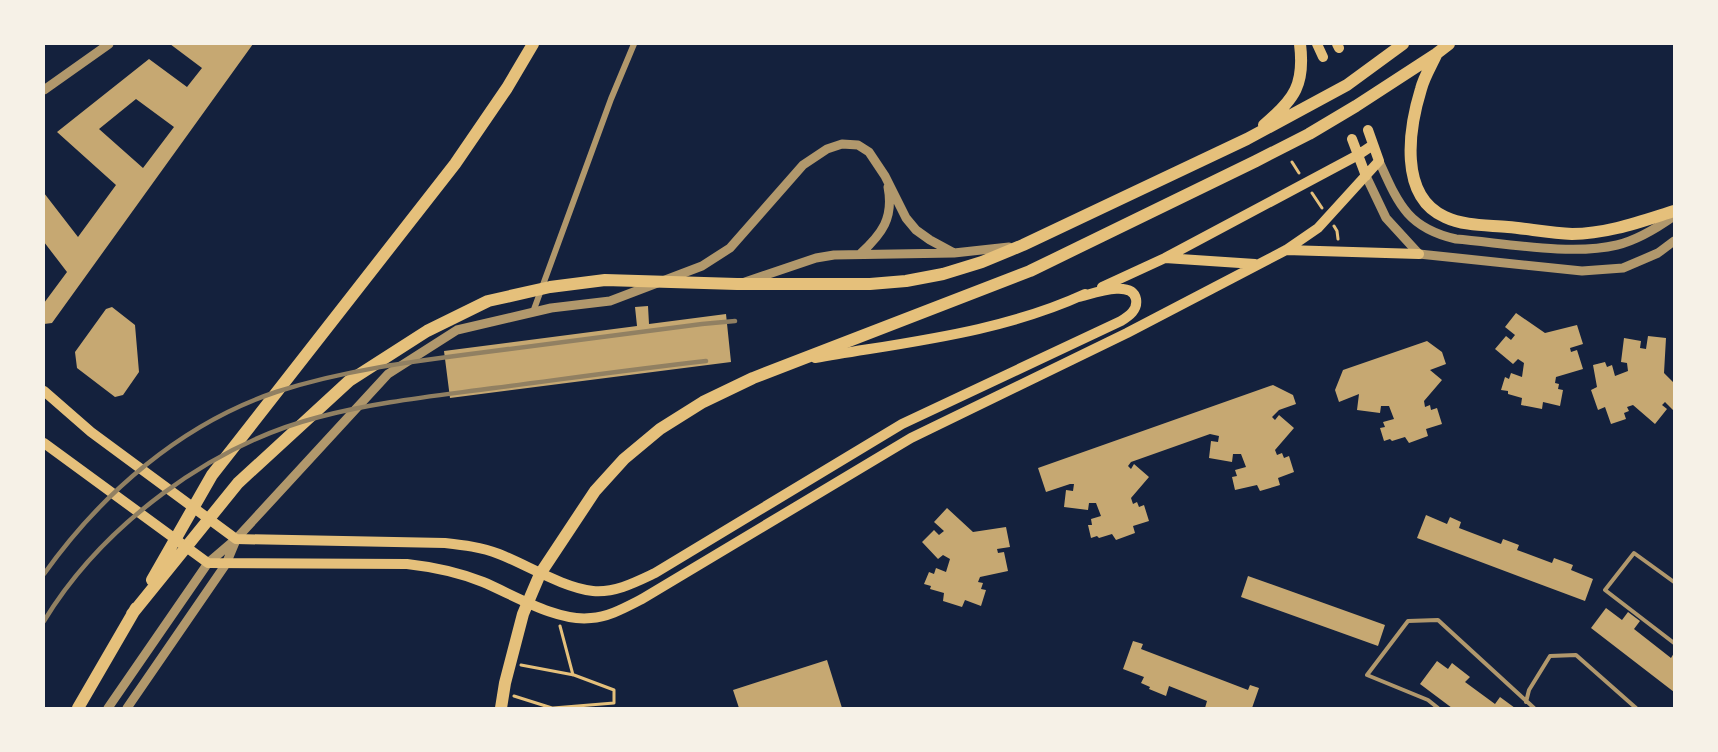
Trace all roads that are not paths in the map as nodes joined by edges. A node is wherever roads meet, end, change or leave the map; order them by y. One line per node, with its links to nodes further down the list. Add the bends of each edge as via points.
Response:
1 (109, 44): 10 (street)
2 (533, 44): 39 (main road, via 455,164 212,475)
3 (634, 44): 31 (street)
4 (1300, 44): 12 (main road, via 1302,64 1292,98)
5 (1317, 44): 9 (main road)
6 (1403, 44): 12 (main road, via 1347,85)
7 (1449, 44): 8 (main road)
8 (1436, 54): 19 (main road, via 1416,105 1412,172 1419,192 1443,216 1461,223 1573,234 1612,229); 32 (main road, via 1309,134 1062,255)
9 (1323, 57)
10 (44, 90)
11 (1368, 130): 14 (main road)
12 (1247, 139): 22 (main road)
13 (1352, 139): 15 (main road)
14 (1373, 145): 15 (main road); 16 (main road)
15 (1358, 156): 18 (main road); 27 (main road)
16 (1379, 161): 18 (main road); 20 (street, via 1406,212 1421,227 1456,239 1582,250 1618,245 1649,233)
17 (885, 176): 24 (street, via 916,230); 25 (street, via 890,195 887,220 876,239); 31 (street, via 869,152 858,145 842,144 827,149 803,165 730,248 702,266 610,301)
18 (1366, 176): 23 (main road, via 1318,228); 26 (street, via 1386,218)
19 (1674, 211)
20 (1674, 216)
21 (1674, 241): 26 (street, via 1658,253 1623,268 1582,271)
22 (1023, 245): 24 (street); 29 (main road, via 982,262 906,281)
23 (1286, 250): 26 (main road); 28 (main road)
24 (954, 253): 25 (street)
25 (860, 254): 29 (street, via 816,258)
26 (1419, 254)
27 (1165, 258): 28 (main road); 30 (main road)
28 (1256, 264): 37 (main road, via 1127,333 911,438 621,609 591,618 556,613 439,568 407,564)
29 (737, 284): 39 (main road, via 605,280 550,287 488,302 426,331 349,381 238,483)
30 (1079, 297): 32 (main road, via 988,328); 35 (main road, via 1118,288 1134,293 1137,301 1132,313 1121,321 903,424 655,573 615,589 593,591 572,585 473,546)
31 (533, 312): 35 (street, via 457,330 388,374)
32 (803, 360): 45 (main road, via 703,402 660,429 624,459 595,491 540,574 523,614)
33 (44, 391): 35 (main road, via 91,432)
34 (44, 443): 36 (main road)
35 (236, 539): 36 (street); 37 (street)
36 (208, 563): 37 (main road); 43 (street)
37 (226, 564): 44 (street)
38 (1674, 582): 40 (lane, via 1634,553 1605,590)
39 (132, 614): 42 (main road)
40 (1674, 643)
41 (1526, 703): 46 (lane, via 1438,620 1408,621 1367,675 1428,700); 47 (lane); 48 (lane, via 1529,690 1550,656 1576,655)
42 (78, 708)
43 (108, 708)
44 (127, 708)
45 (501, 708)
46 (1438, 708)
47 (1534, 708)
48 (1633, 708)

